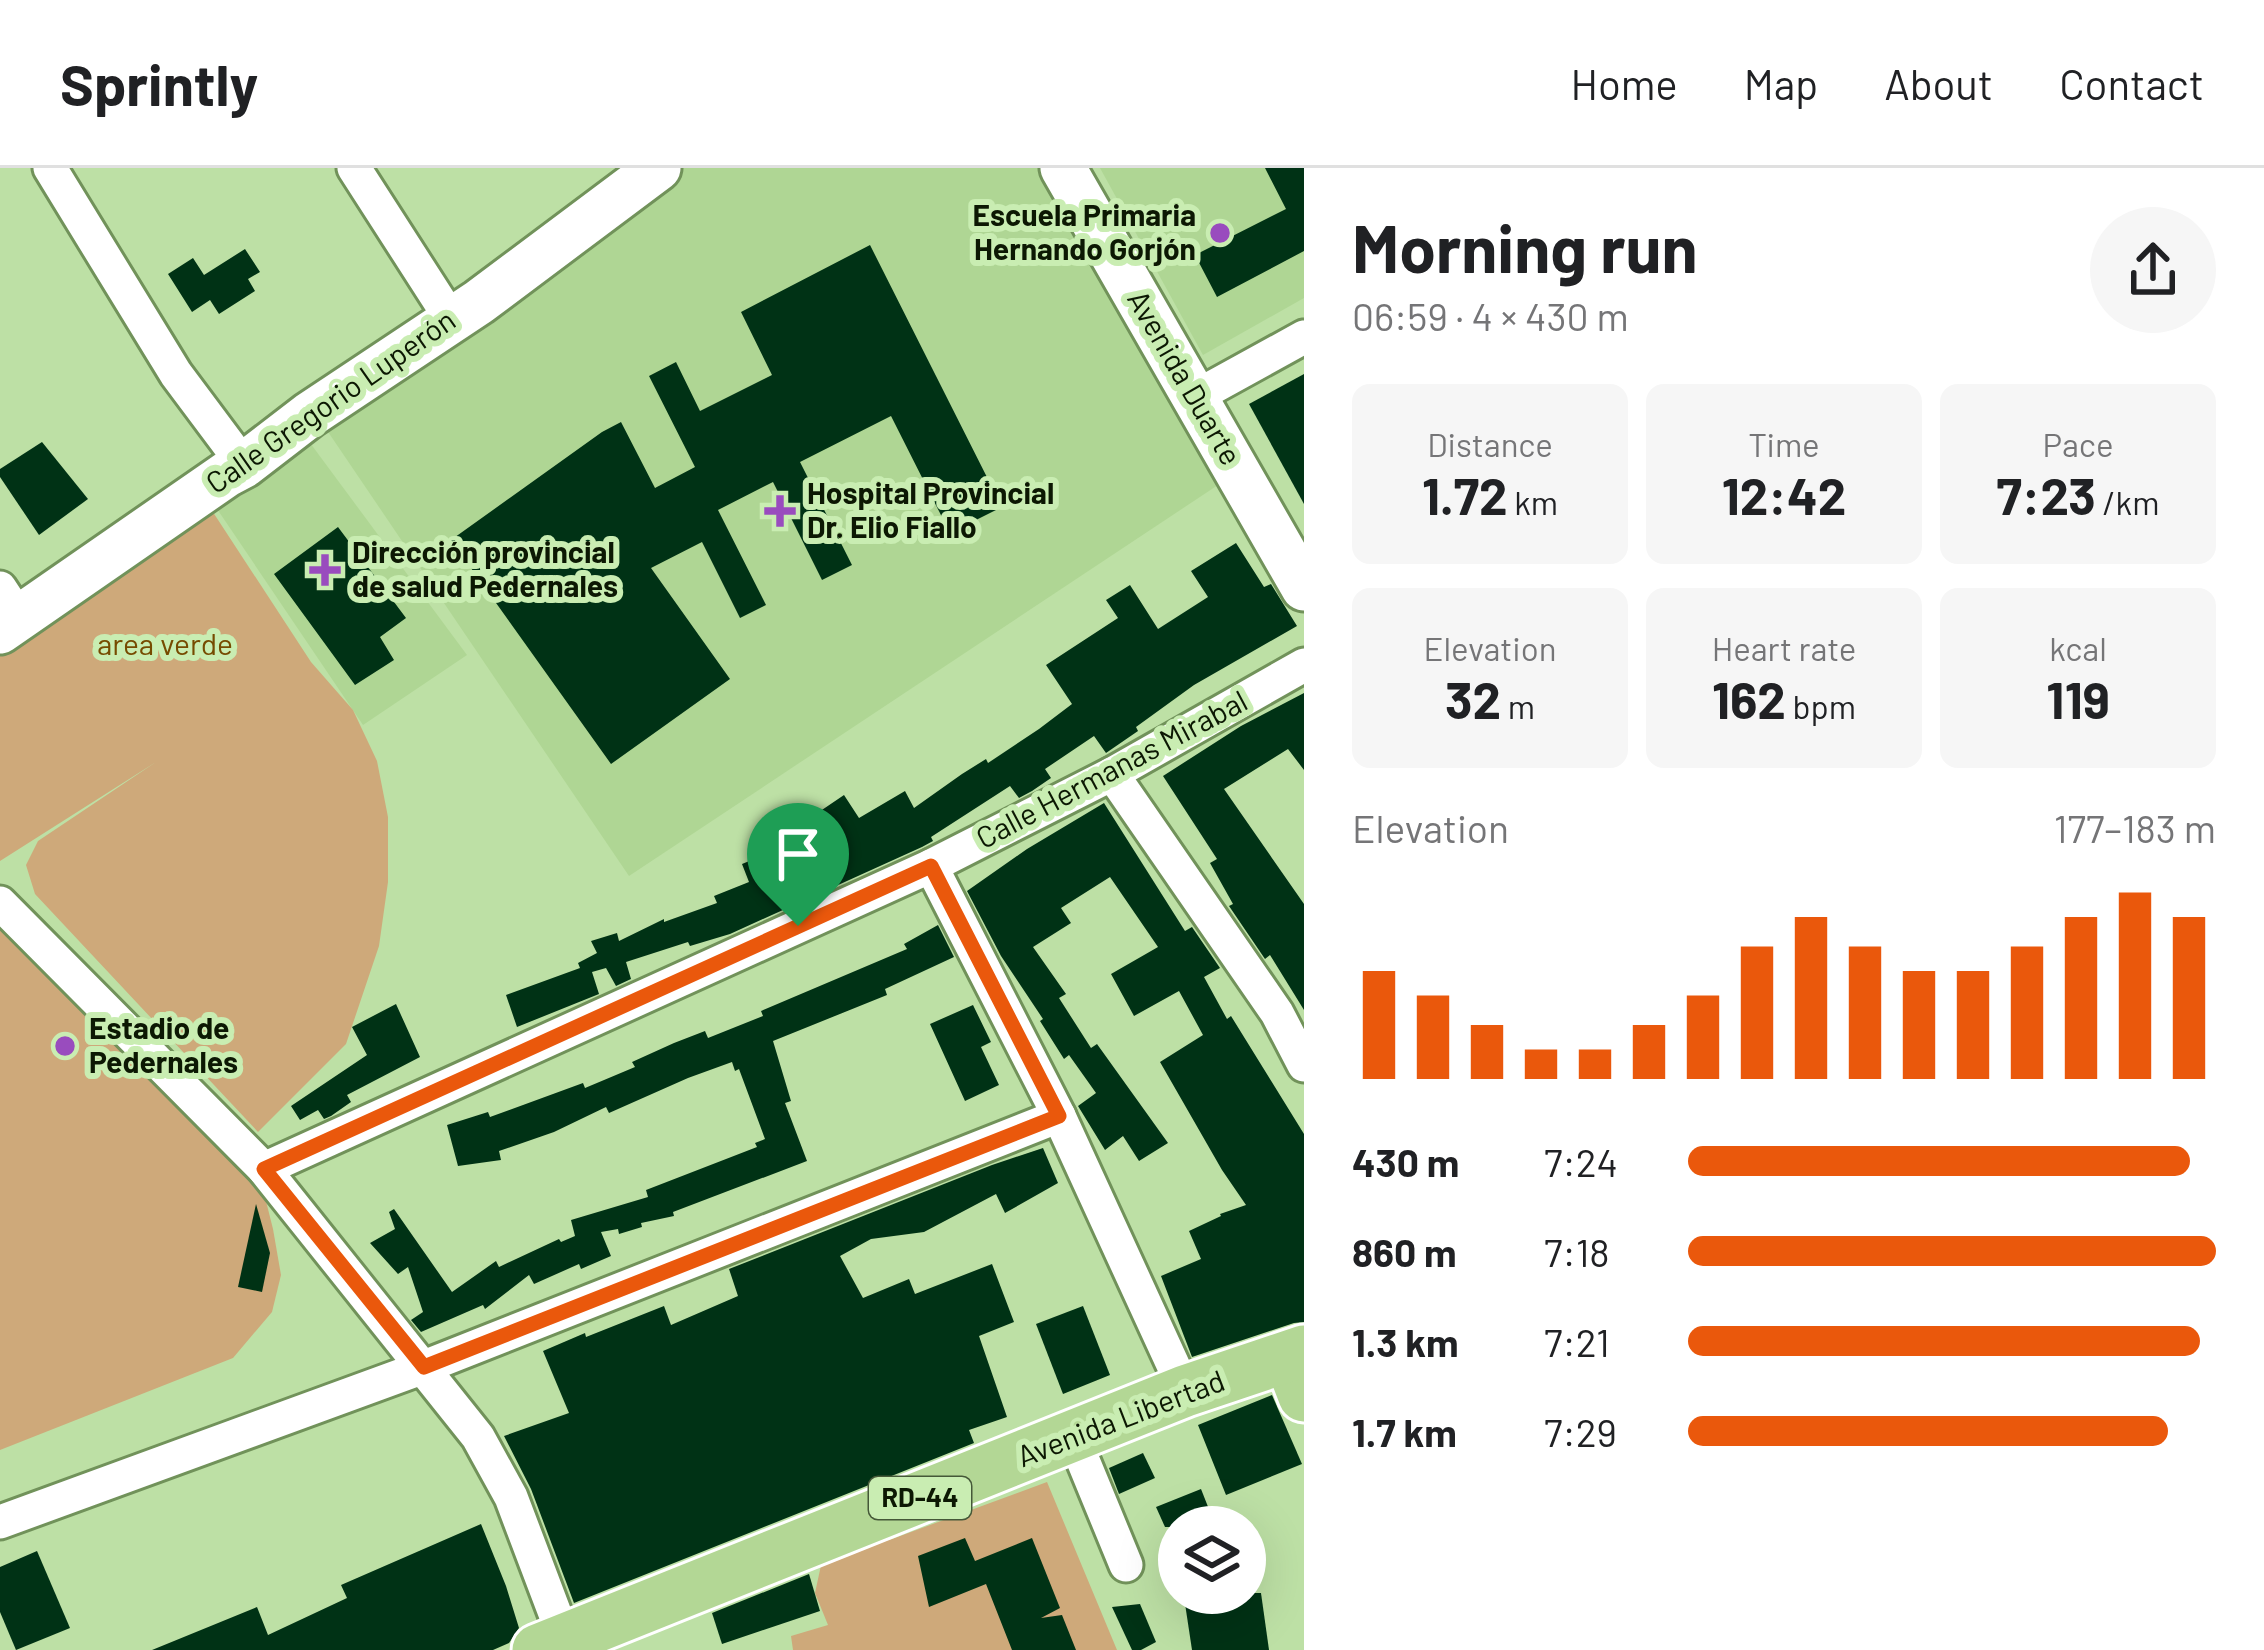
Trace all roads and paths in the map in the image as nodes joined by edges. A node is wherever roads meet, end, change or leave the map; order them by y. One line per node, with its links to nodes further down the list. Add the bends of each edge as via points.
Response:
1 (50, 168): 8 (street, via 176,374)
2 (353, 168): 5 (street)
3 (658, 168): 5 (street, Calle Gregorio Luperón)
4 (1063, 168): 7 (street, Avenida Duarte)
5 (451, 319): 8 (street, Calle Gregorio Luperón)
6 (1304, 337): 7 (street)
7 (1196, 397): 9 (street, Avenida Duarte)
8 (244, 465): 10 (street, Calle Gregorio Luperón)
9 (1304, 588)
10 (6, 612)
11 (1304, 665): 12 (street, Calle Hermanas Mirabal)
12 (1112, 774): 13 (street, Calle Hermanas Mirabal); 15 (street, via 1277,1013)
13 (931, 866): 16 (street); 17 (street, Calle Hermanas Mirabal)
14 (0, 903): 17 (street)
15 (1304, 1065)
16 (1059, 1116): 18 (street); 20 (street)
17 (264, 1169): 18 (street)
18 (424, 1367): 22 (street); 24 (street, via 511,1497)
19 (1299, 1368): 20 (main road, Avenida Libertad / RD-44)
20 (1185, 1391): 21 (main road, Avenida Libertad / RD-44)
21 (1073, 1436): 23 (street); 24 (main road, Avenida Libertad / RD-44)
22 (0, 1522)
23 (1126, 1564)
24 (558, 1647)

